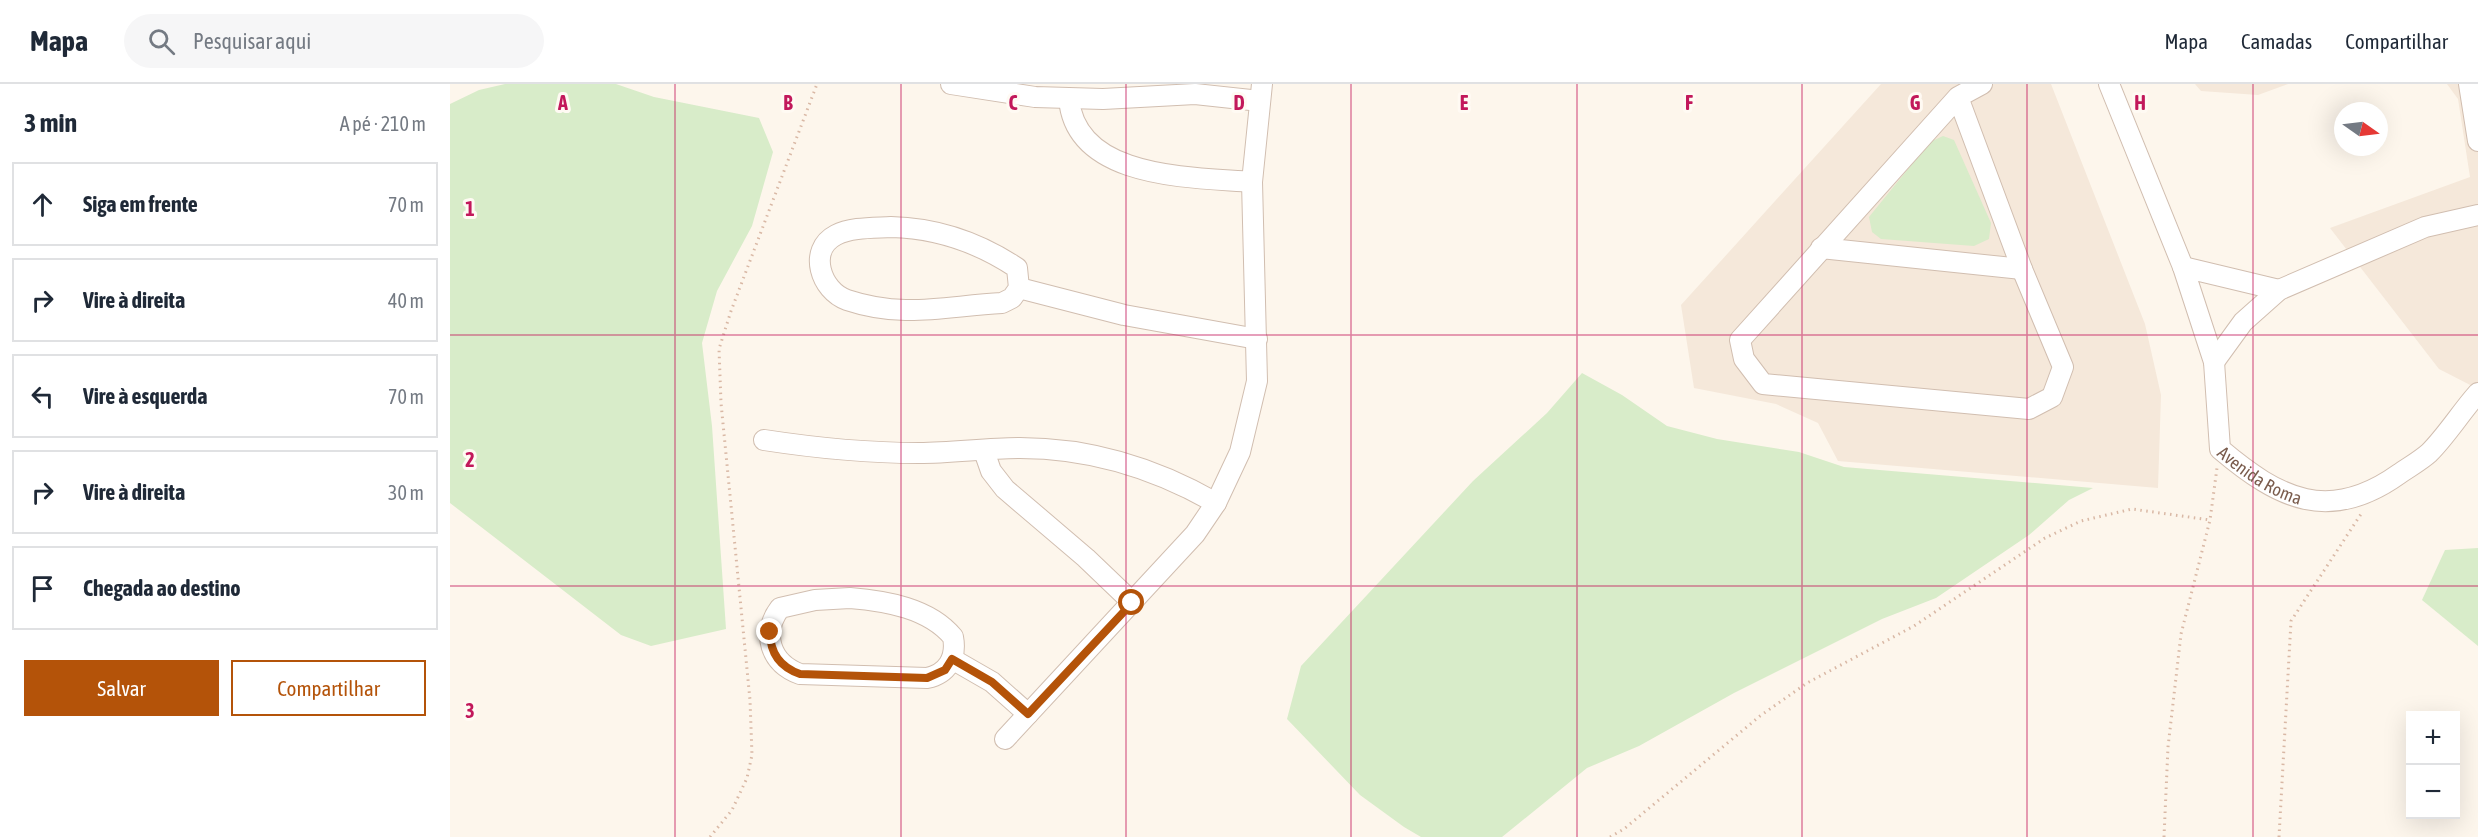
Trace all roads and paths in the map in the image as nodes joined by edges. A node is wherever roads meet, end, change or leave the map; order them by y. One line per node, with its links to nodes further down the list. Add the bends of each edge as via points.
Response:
1 (818, 84): 30 (path, via 719,349 752,755 747,778 732,810)
2 (951, 84): 8 (street, via 1004,94)
3 (1982, 84): 7 (street)
4 (2109, 84): 13 (street, Avenida Roma)
5 (2472, 86): 9 (street)
6 (1261, 93): 8 (street); 10 (street)
7 (1958, 97): 12 (street); 14 (street)
8 (1069, 99): 10 (street, via 1073,120 1088,143 1127,163 1188,179)
9 (2478, 141)
10 (1252, 182): 17 (street)
11 (2475, 210): 16 (street, via 2425,227)
12 (1821, 248): 14 (street); 14 (street, via 1740,340 1744,359 1763,384 2029,408 2052,397 2063,367)
13 (2183, 267): 16 (street); 18 (street, Avenida Roma)
14 (2022, 269)
15 (1019, 288): 15 (street, via 1017,268 992,253 946,234 909,228 837,234 825,247 820,263 823,279 839,296 890,309 942,310 1002,303); 17 (street, via 1124,315)
16 (2279, 290): 18 (street, via 2243,322)
17 (1257, 339): 24 (street, via 1253,405 1240,452)
18 (2214, 362): 21 (street, Avenida Roma)
19 (2478, 393): 23 (street, Avenida Roma, via 2428,453)
20 (764, 440): 22 (street, via 880,453)
21 (2220, 448): 23 (street, Avenida Roma, via 2249,474 2312,502 2348,499); 25 (path)
22 (984, 451): 24 (street, via 1041,448 1089,454 1164,476); 26 (street, via 991,471 1005,489)
23 (2380, 488): 33 (path, via 2291,621)
24 (1215, 503): 26 (street, via 1195,534)
25 (2210, 520): 31 (path, via 2132,509 2081,521 2045,538 1914,626 1806,683); 32 (path, via 2181,634 2168,747)
26 (1132, 603): 28 (street)
27 (952, 659): 27 (street, via 955,645 947,630 903,607 868,600 824,599 780,608 770,632 777,659 800,674 927,678 945,670); 28 (street, via 992,682)
28 (1028, 714): 29 (street)
29 (1005, 739)
30 (710, 837)
31 (1610, 837)
32 (2164, 837)
33 (2279, 837)

